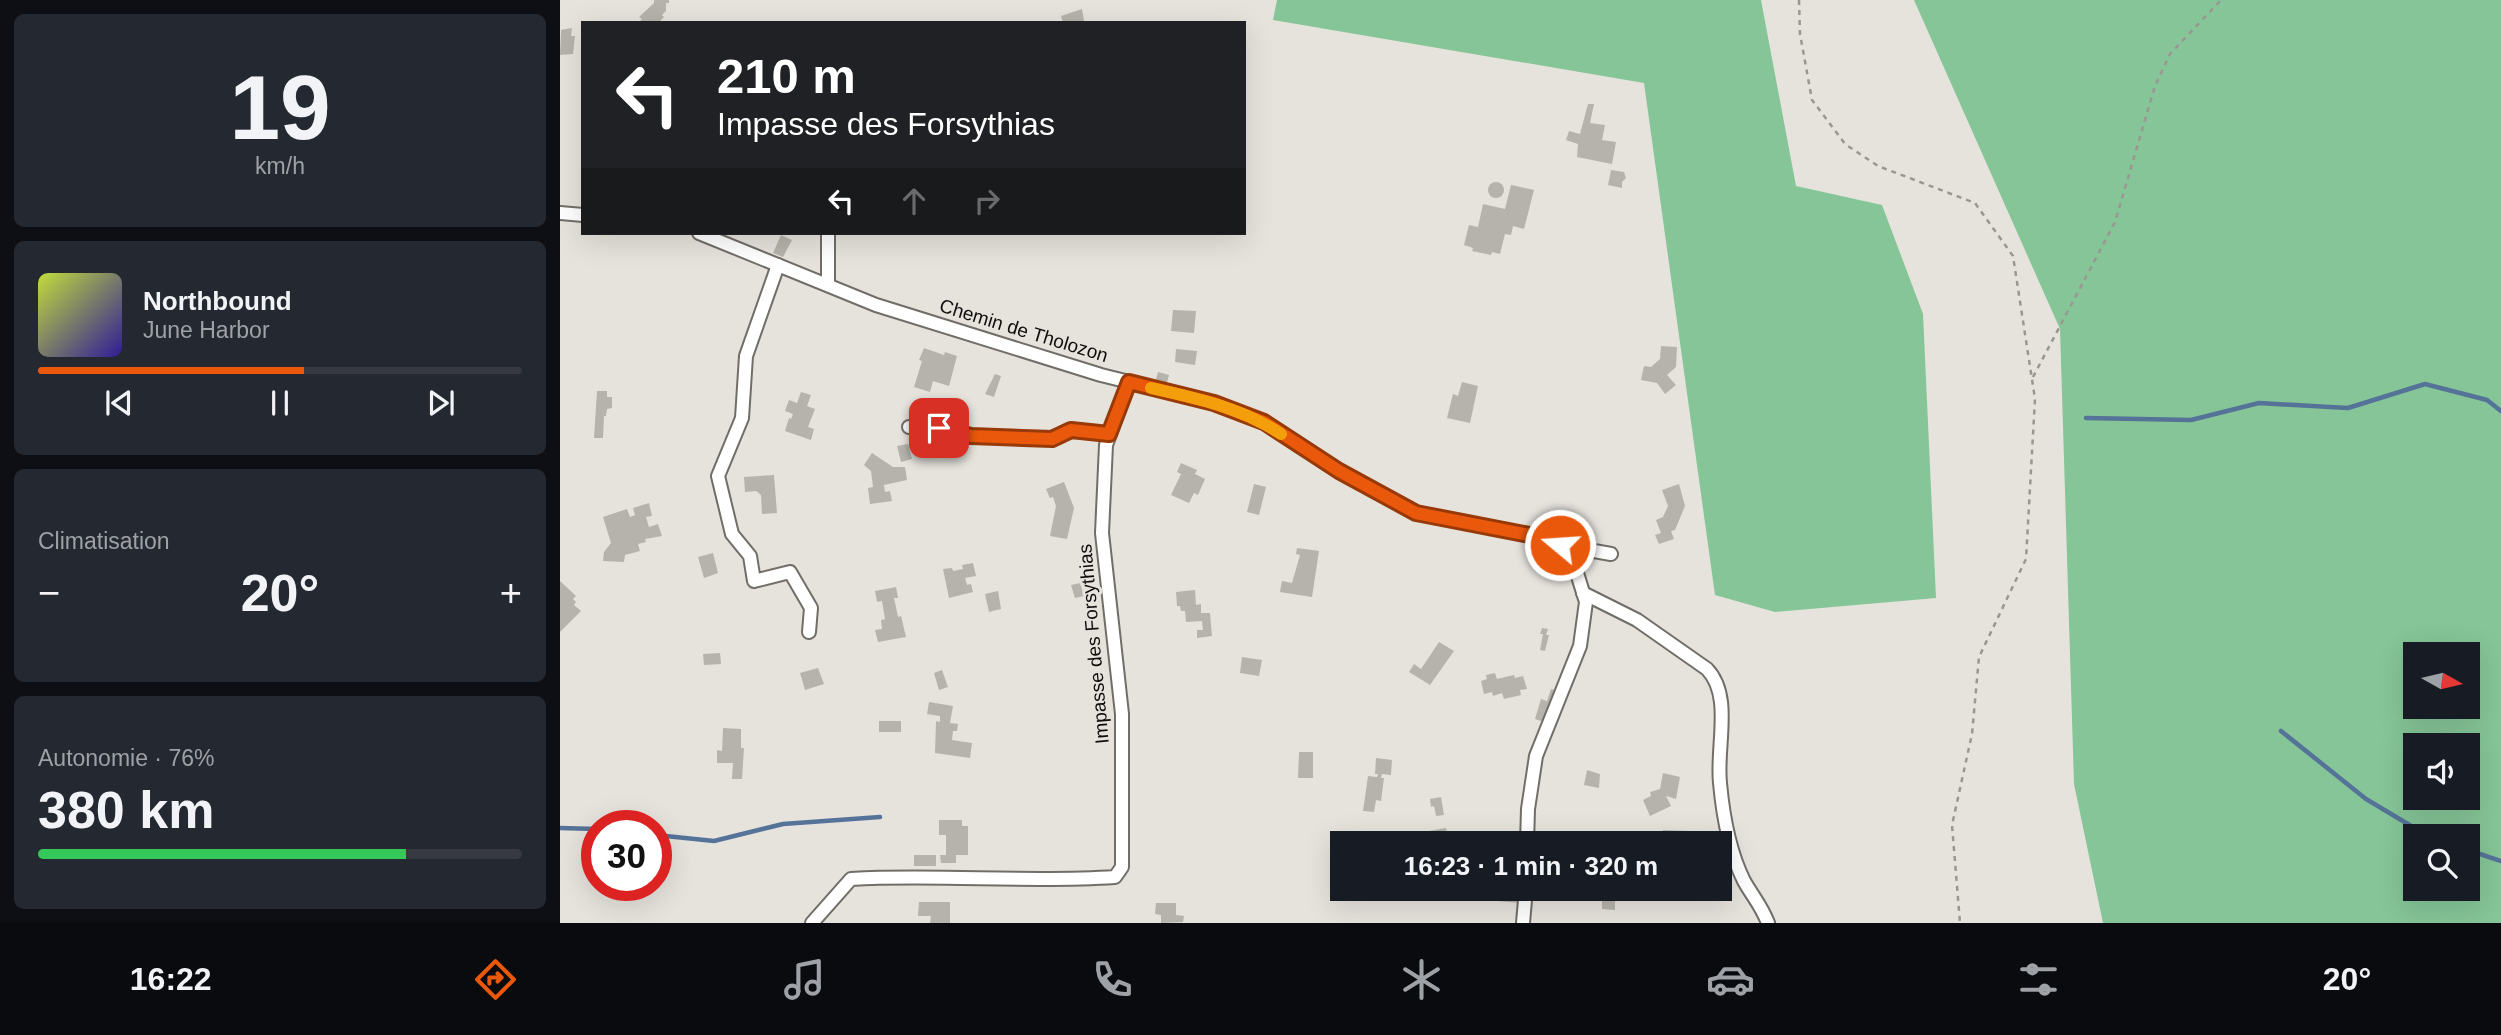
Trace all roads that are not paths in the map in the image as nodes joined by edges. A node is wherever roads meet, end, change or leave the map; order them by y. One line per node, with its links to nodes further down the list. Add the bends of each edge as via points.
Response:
1 (560, 214): 2 (street)
2 (581, 215)
3 (704, 235): 5 (street, Chemin de Tholozon)
4 (828, 235): 6 (street)
5 (778, 265): 6 (street, Chemin de Tholozon); 13 (street, via 747,356 742,418 718,476 732,534 750,556 754,580 790,572 811,608)
6 (828, 285): 7 (street, Chemin de Tholozon)
7 (1129, 382): 9 (street, Impasse des Forsythias); 10 (street, Chemin de Tholozon, via 1214,403 1264,422 1339,471 1416,513 1545,538)
8 (909, 427): 9 (street, via 971,436 1052,439 1071,430)
9 (1109, 434): 16 (street, Impasse des Forsythias, via 1102,533 1122,714 1122,867 1115,877 1059,881 851,879)
10 (1560, 545): 11 (street, Chemin de Tholozon); 12 (street, via 1576,570)
11 (1611, 554)
12 (1583, 593): 14 (street, via 1586,602 1580,646 1536,756); 18 (street, via 1637,620 1715,678 1722,699 1718,751 1726,825 1736,863)
13 (808, 632)
14 (1527, 831)
15 (1525, 901): 17 (street)
16 (812, 923)
17 (1523, 923)
18 (1768, 923)

